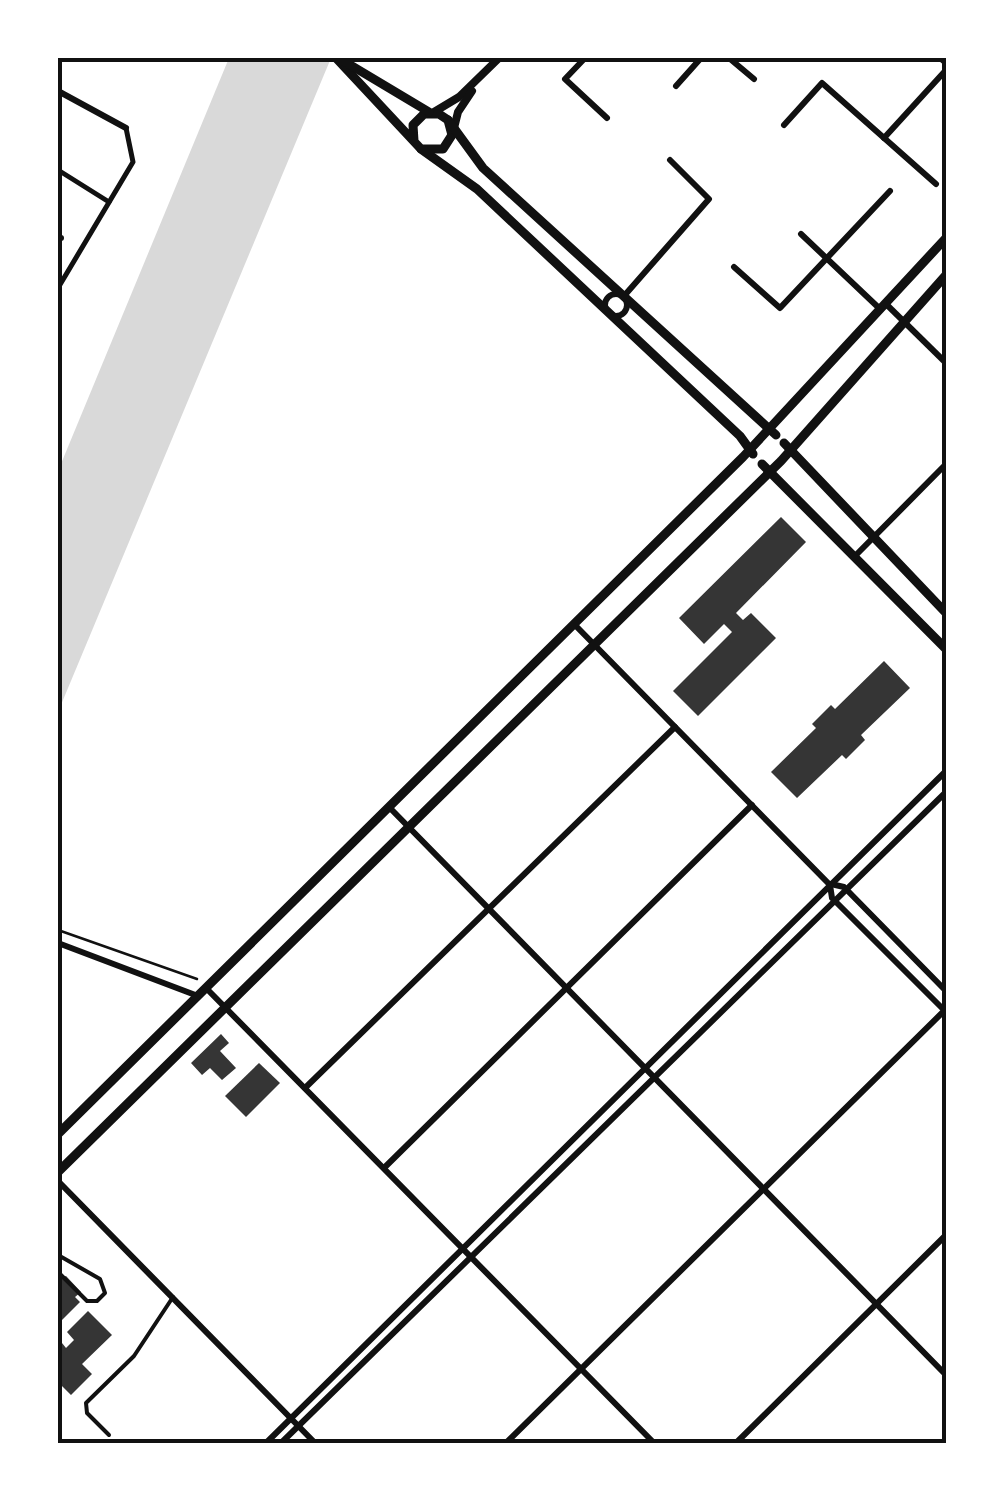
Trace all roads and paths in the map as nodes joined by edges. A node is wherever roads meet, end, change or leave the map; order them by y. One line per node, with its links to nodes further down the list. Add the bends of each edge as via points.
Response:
1 (337, 58): 11 (main road); 17 (main road)
2 (499, 58): 7 (street)
3 (585, 58): 12 (street, via 565,79)
4 (701, 58): 9 (street)
5 (729, 58): 8 (street)
6 (944, 61): 16 (street)
7 (483, 75): 11 (street); 15 (street)
8 (754, 79)
9 (676, 86)
10 (58, 92): 14 (street)
11 (432, 112): 15 (main road); 17 (main road, via 416,120)
12 (607, 118)
13 (784, 125): 16 (street, via 822,84)
14 (126, 128): 22 (street, via 133,162)
15 (451, 128): 17 (main road, via 443,149); 29 (main road, via 483,168)
16 (884, 138): 20 (street)
17 (417, 145): 31 (main road, via 477,189)
18 (670, 160): 29 (street, via 709,199)
19 (58, 170): 22 (street)
20 (936, 184)
21 (890, 191): 25 (street)
22 (109, 202): 28 (street)
23 (801, 234): 25 (street)
24 (946, 238): 30 (main road)
25 (826, 258): 26 (street, via 780,308); 30 (street)
26 (734, 266)
27 (946, 275): 32 (main road)
28 (58, 288)
29 (623, 297): 31 (street, via 607,299); 31 (street, via 624,312); 34 (main road)
30 (883, 306): 32 (street); 34 (main road)
31 (608, 312): 34 (main road)
32 (904, 322): 33 (street); 35 (main road)
33 (946, 363)
34 (761, 440): 35 (main road); 37 (main road); 41 (main road)
35 (786, 448): 37 (main road); 38 (main road)
36 (946, 464): 38 (street)
37 (768, 467): 39 (main road); 42 (main road)
38 (873, 538): 39 (street); 40 (main road)
39 (855, 556): 43 (main road)
40 (946, 613)
41 (574, 624): 42 (street); 48 (main road)
42 (594, 644): 44 (street); 49 (main road)
43 (946, 649)
44 (675, 726): 47 (street); 53 (street)
45 (946, 772): 50 (street)
46 (946, 792): 51 (street)
47 (752, 805): 50 (street); 57 (street)
48 (389, 806): 49 (street); 56 (main road)
49 (408, 826): 53 (street); 59 (main road)
50 (830, 884): 51 (street); 52 (street); 61 (street)
51 (846, 890): 52 (street); 58 (street)
52 (835, 901): 60 (street); 62 (street)
53 (489, 908): 57 (street); 63 (street)
54 (58, 930): 56 (path)
55 (58, 943): 56 (street)
56 (202, 987): 59 (street); 64 (main road)
57 (567, 988): 61 (street); 65 (street)
58 (946, 991)
59 (225, 1007): 63 (street); 66 (main road)
60 (946, 1011): 68 (street)
61 (646, 1068): 62 (street); 70 (street)
62 (655, 1077): 68 (street); 72 (street)
63 (305, 1088): 65 (street)
64 (58, 1134)
65 (384, 1168): 70 (street)
66 (58, 1172)
67 (58, 1180): 74 (street)
68 (764, 1189): 75 (street); 76 (street)
69 (946, 1235): 75 (street)
70 (464, 1249): 72 (street); 78 (street)
71 (58, 1255): 73 (lane, via 100,1280 105,1293 87,1301)
72 (471, 1257): 76 (street); 79 (street)
73 (58, 1272)
74 (172, 1297): 78 (street); 80 (lane, via 129,1361 86,1403)
75 (877, 1304): 77 (street); 86 (street)
76 (581, 1369): 84 (street); 85 (street)
77 (946, 1375)
78 (291, 1418): 79 (street); 81 (street)
79 (299, 1426): 82 (street); 83 (street)
80 (108, 1435)
81 (265, 1444)
82 (280, 1444)
83 (316, 1444)
84 (506, 1444)
85 (655, 1444)
86 (734, 1444)

